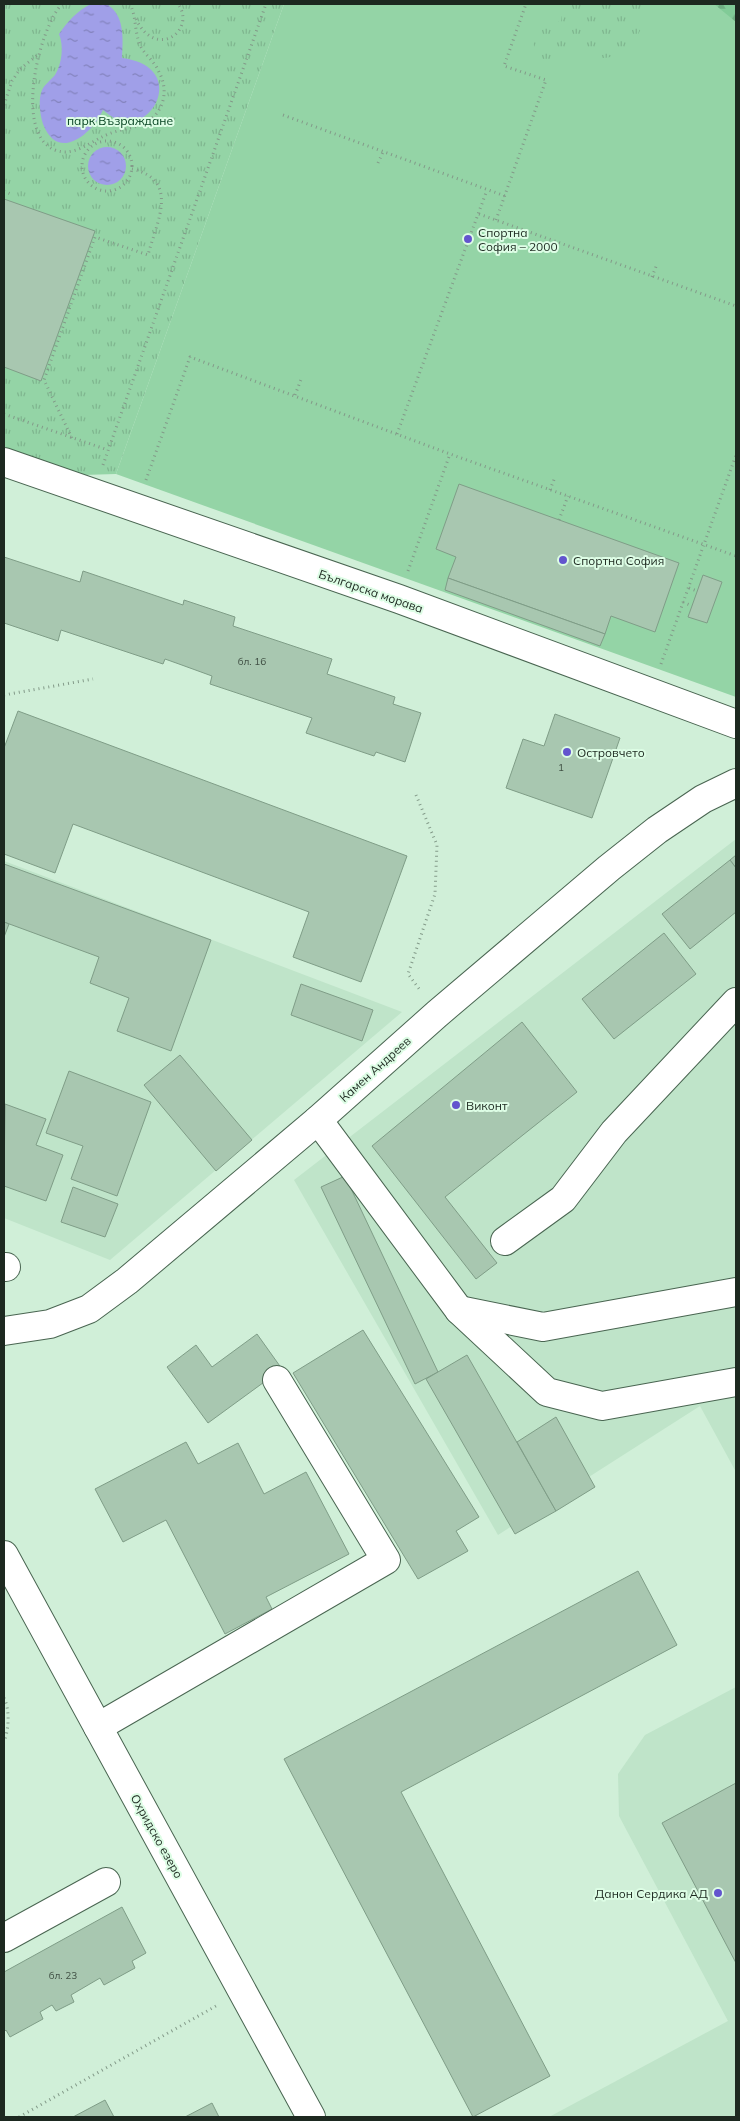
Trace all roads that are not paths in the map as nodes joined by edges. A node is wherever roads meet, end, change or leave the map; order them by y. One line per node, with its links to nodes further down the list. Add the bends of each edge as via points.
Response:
1 (4, 462): 2 (street, Българска морава, via 484,630)
2 (736, 724)
3 (736, 783): 5 (street, Камен Андреев, via 704,799 657,830 609,868)
4 (736, 1002): 6 (street, via 614,1132 563,1199)
5 (318, 1120): 8 (street); 9 (street, Камен Андреев, via 127,1281 88,1309 50,1324)
6 (505, 1241)
7 (736, 1292): 8 (street, via 543,1327)
8 (459, 1310): 11 (street, via 547,1392 602,1406)
9 (4, 1331)
10 (277, 1380): 13 (street, via 386,1560)
11 (736, 1382)
12 (4, 1555): 13 (street, Охридско езеро)
13 (98, 1727): 16 (street, Охридско езеро)
14 (106, 1882): 15 (street)
15 (4, 1938)
16 (311, 2117)

